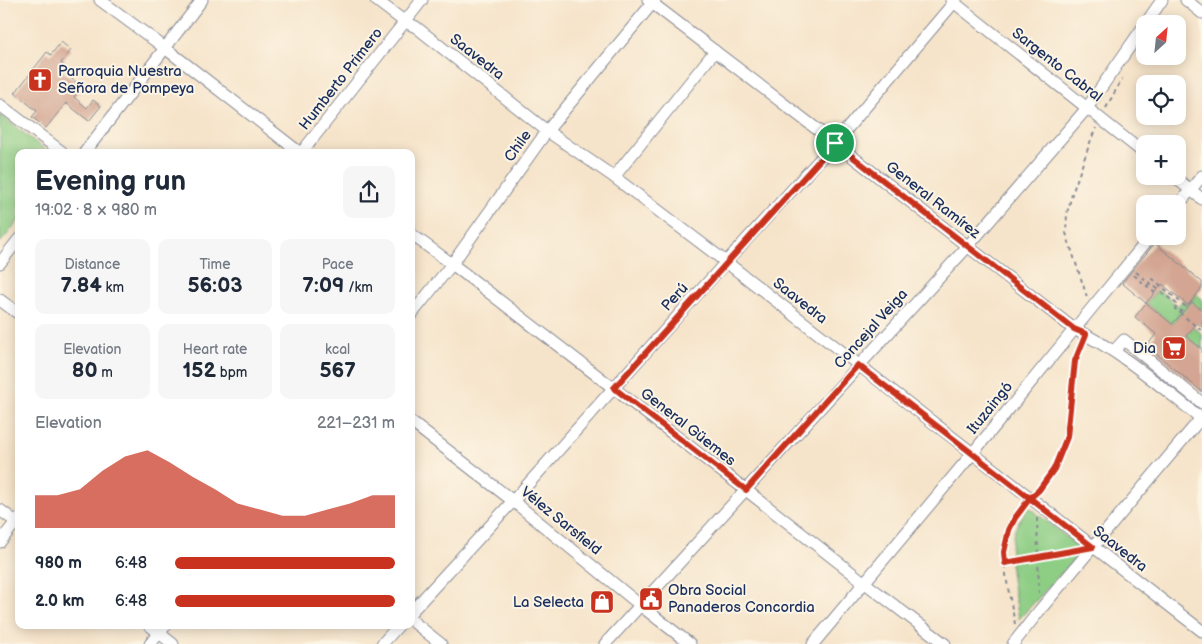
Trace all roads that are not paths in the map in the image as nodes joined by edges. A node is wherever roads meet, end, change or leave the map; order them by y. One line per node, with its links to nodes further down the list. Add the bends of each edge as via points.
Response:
1 (100, 0): 11 (street)
2 (202, 0): 11 (street)
3 (376, 0): 10 (street, Saavedra)
4 (422, 0): 10 (street, Humberto Primero)
5 (1162, 0): 14 (street, Concejal Veiga)
6 (1186, 0): 9 (street)
7 (652, 1): 12 (street, General Ramírez); 15 (street, Chile)
8 (954, 1): 14 (street, Sargento Cabral); 16 (street, Perú)
9 (1202, 13)
10 (405, 22): 15 (street, Saavedra, via 416,27); 21 (street, Humberto Primero)
11 (164, 48): 19 (street); 20 (street)
12 (714, 51): 16 (street, General Ramírez); 23 (street)
13 (0, 105): 18 (street)
14 (1086, 108): 17 (street, Sargento Cabral); 31 (street, Concejal Veiga)
15 (547, 131): 23 (street, Saavedra); 34 (street, Chile)
16 (835, 143): 31 (street, General Ramírez); 32 (street, Perú)
17 (1136, 147)
18 (58, 149)
19 (87, 149)
20 (297, 149)
21 (303, 149)
22 (1202, 176): 25 (street)
23 (614, 177): 32 (street, Saavedra)
24 (1184, 185): 25 (street)
25 (1190, 190): 26 (street); 27 (street)
26 (1186, 195)
27 (1202, 199)
28 (415, 237): 34 (street, General Güemes)
29 (15, 244): 33 (street)
30 (1145, 245): 38 (street, Ituzaingó, via 1129,268)
31 (968, 246): 38 (street, General Ramírez); 40 (street, Concejal Veiga)
32 (726, 262): 40 (street, Saavedra); 41 (street, Perú)
33 (0, 263)
34 (452, 264): 36 (street, Chile); 41 (street, General Güemes)
35 (0, 300): 37 (street)
36 (415, 310)
37 (15, 311)
38 (1074, 329): 39 (street, General Ramírez); 45 (street, Ituzaingó)
39 (1114, 351): 42 (street, via 1124,340); 43 (street, General Ramírez)
40 (858, 365): 45 (street, Saavedra); 46 (street, Concejal Veiga)
41 (614, 388): 46 (street, General Güemes); 47 (street, Perú)
42 (1202, 403)
43 (1202, 418): 52 (street)
44 (415, 425): 47 (street, Vélez Sarsfield)
45 (972, 454): 52 (street, Saavedra); 53 (street, Ituzaingó)
46 (746, 490): 53 (street, General Güemes); 54 (street, Concejal Veiga)
47 (513, 501): 54 (street, Vélez Sarsfield); 55 (street, Perú)
48 (0, 510): 49 (street)
49 (15, 520)
50 (15, 525): 51 (street)
51 (0, 542)
52 (1093, 547): 59 (street, Saavedra); 60 (street)
53 (865, 583): 67 (street, Ituzaingó); 68 (street, General Güemes)
54 (640, 605): 65 (street, Concejal Veiga); 66 (street, Vélez Sarsfield)
55 (415, 608)
56 (415, 623): 64 (street)
57 (162, 629): 61 (street); 62 (street)
58 (395, 629): 63 (street)
59 (1202, 631)
60 (1015, 641)
61 (150, 644)
62 (173, 644)
63 (382, 644)
64 (441, 644)
65 (605, 644)
66 (690, 644)
67 (813, 644)
68 (945, 644)

